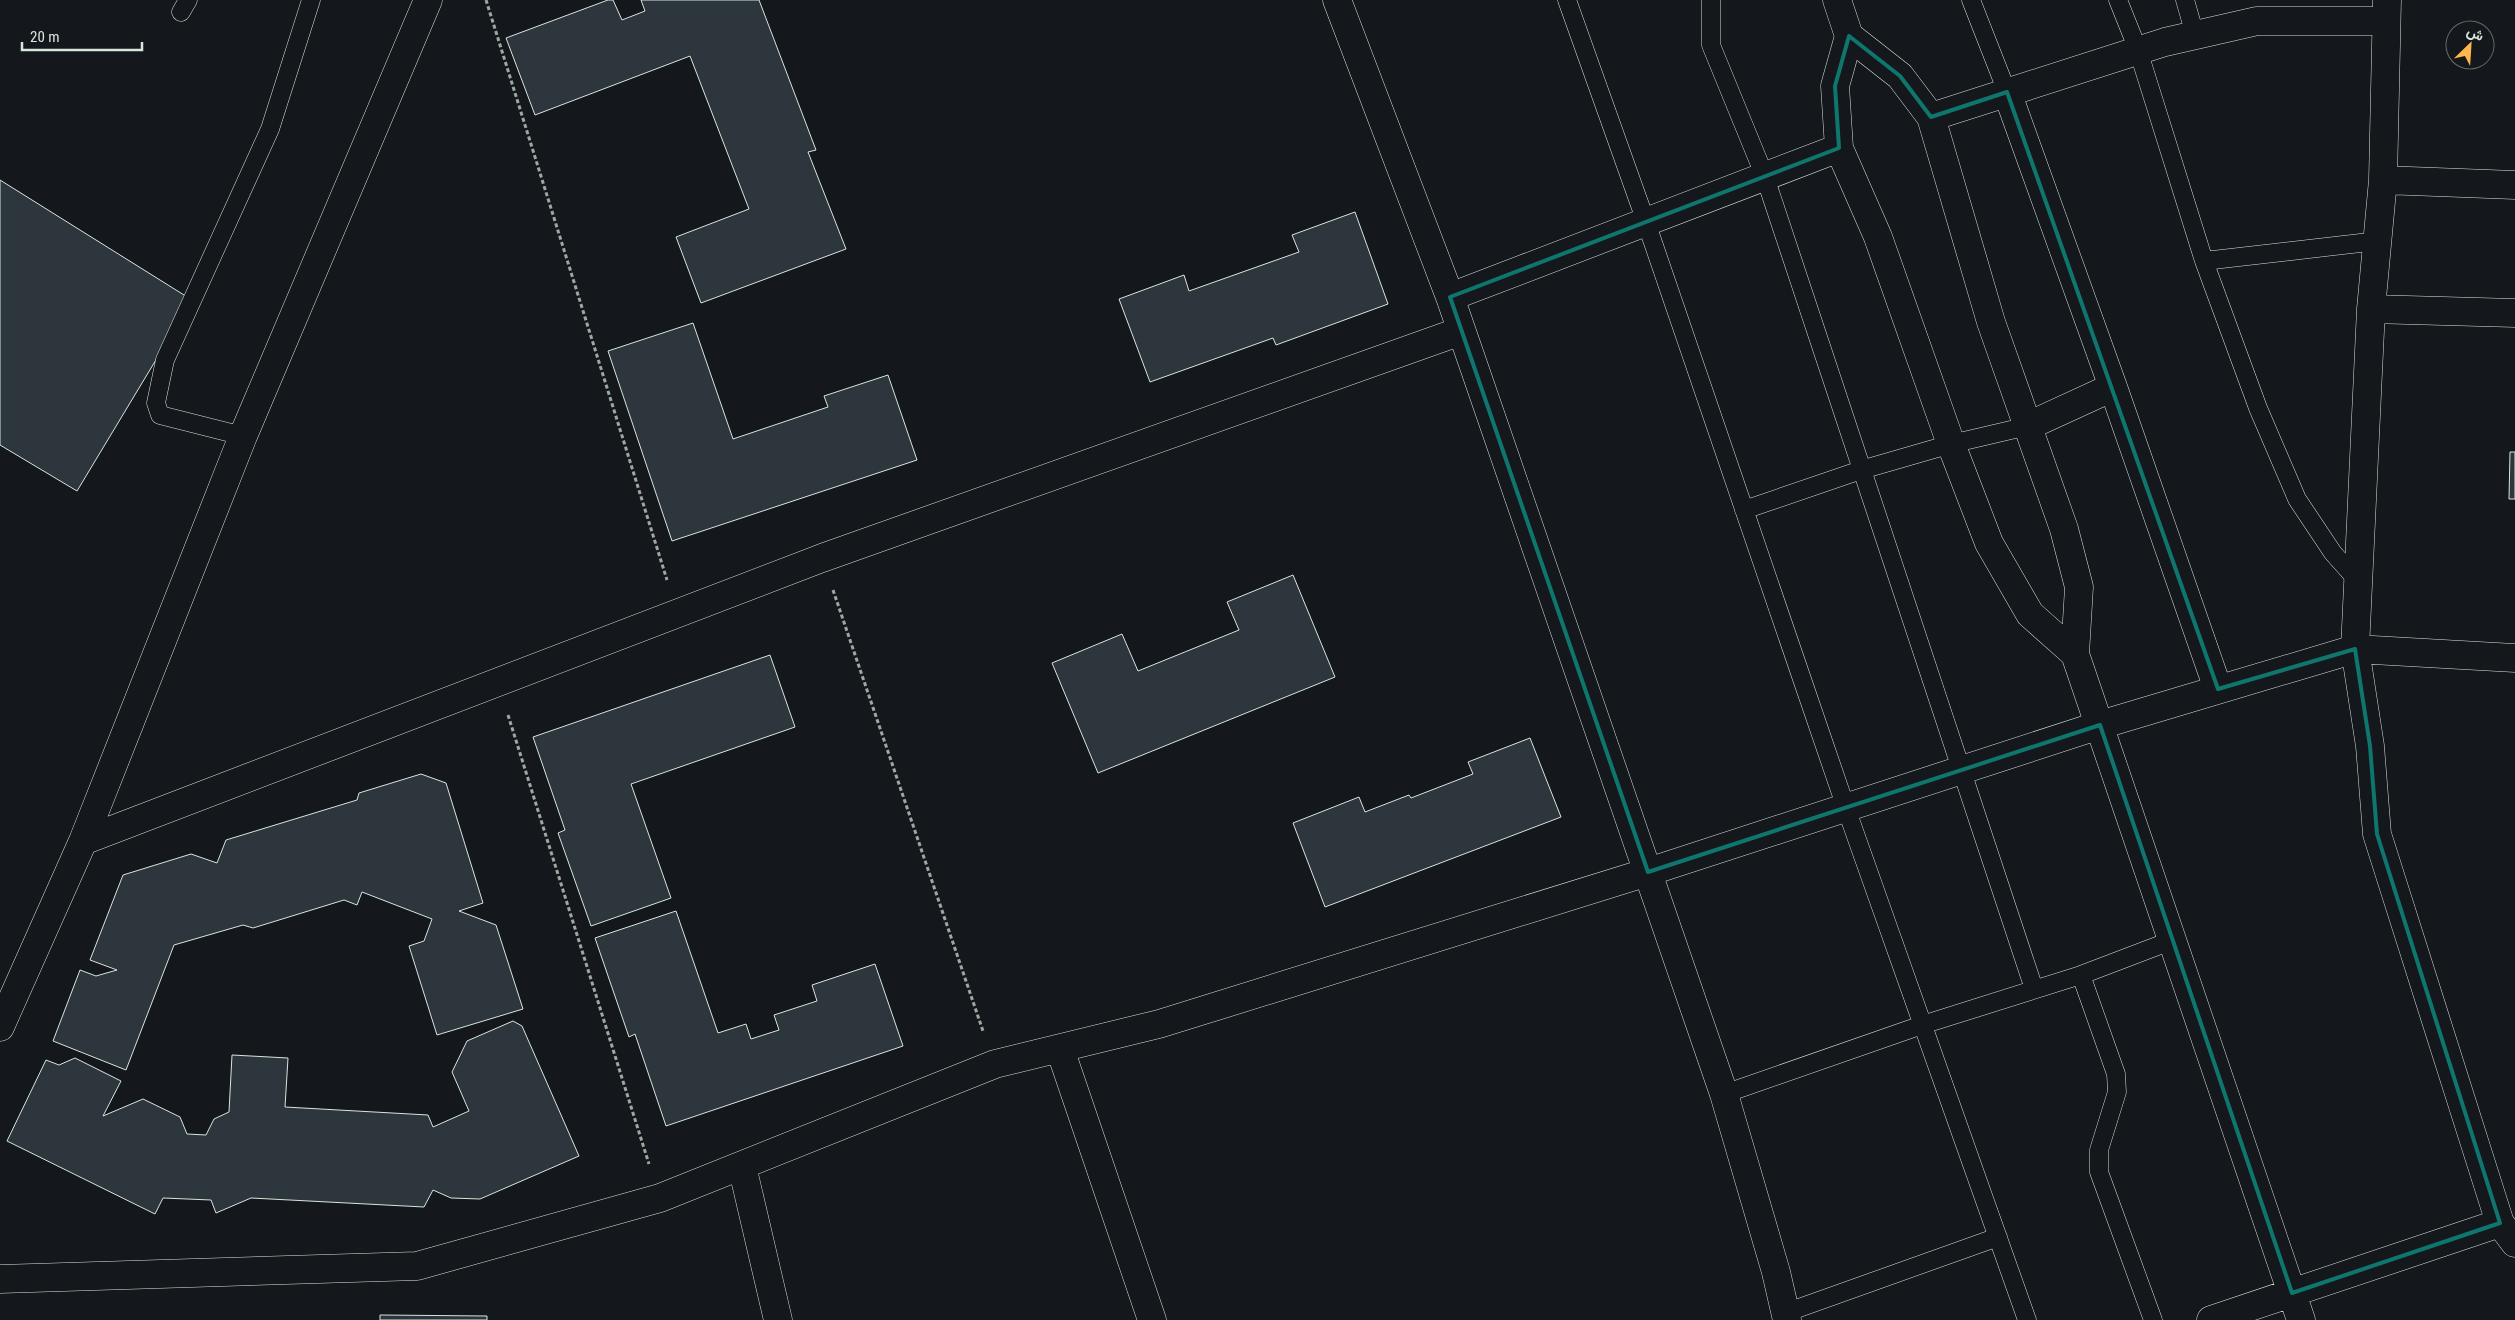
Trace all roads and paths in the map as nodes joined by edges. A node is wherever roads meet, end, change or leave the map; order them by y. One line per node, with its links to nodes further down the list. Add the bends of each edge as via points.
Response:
1 (310, 0): 30 (lane, via 270,130 165,360 156,403 160,416)
2 (428, 0): 30 (street)
3 (486, 0): 36 (path)
4 (1337, 0): 24 (street)
5 (1567, 0): 21 (lane)
6 (1711, 0): 18 (lane, via 1711,45)
7 (1837, 0): 13 (street)
8 (1971, 0): 15 (lane)
9 (2118, 0): 14 (lane)
10 (2185, 0): 12 (lane)
11 (2387, 10): 12 (street, via 2257,20); 19 (street)
12 (2195, 35): 14 (street)
13 (1849, 36): 16 (street, via 1900,76); 17 (street, via 1834,86)
14 (2138, 50): 15 (street); 23 (lane)
15 (2007, 92): 16 (street); 28 (street)
16 (1931, 117): 29 (street, via 1991,322)
17 (1839, 148): 18 (street); 31 (street, via 1878,237)
18 (1765, 177): 21 (street); 32 (lane)
19 (2383, 180): 20 (street); 22 (street)
20 (2515, 185)
21 (1646, 222): 24 (street); 33 (lane)
22 (2378, 241): 23 (lane); 25 (street)
23 (2204, 260): 35 (lane, via 2258,408 2296,499)
24 (1450, 297): 27 (street)
25 (2371, 309): 26 (street); 35 (street)
26 (2515, 313)
27 (1461, 331): 34 (street); 46 (street)
28 (2113, 387): 29 (street); 41 (street)
29 (2028, 426): 31 (lane); 38 (street, via 2064,529 2079,587)
30 (243, 436): 45 (street)
31 (1951, 444): 32 (lane); 38 (street, via 1989,543 2030,614)
32 (1861, 470): 33 (lane); 43 (lane)
33 (1744, 510): 44 (lane)
34 (822, 558): 36 (street); 53 (path)
35 (2358, 581): 37 (street)
36 (677, 614): 40 (street)
37 (2355, 648): 39 (street); 41 (street); 57 (street, via 2370,746 2377,834)
38 (2075, 654): 42 (street)
39 (2515, 658)
40 (498, 683): 45 (street); 56 (path)
41 (2218, 689): 42 (street)
42 (2100, 724): 43 (street); 47 (street)
43 (1960, 770): 44 (street); 49 (lane)
44 (1846, 808): 46 (street); 50 (lane)
45 (83, 842): 51 (street)
46 (1648, 872): 52 (street, via 1159,1024); 54 (street)
47 (2173, 940): 48 (lane); 60 (street)
48 (2081, 975): 49 (lane); 65 (lane, via 2116,1074 2117,1092 2098,1150 2100,1172)
49 (2034, 989): 50 (lane)
50 (1922, 1025): 54 (lane); 58 (lane)
51 (0, 1027)
52 (1060, 1049): 53 (street); 63 (street)
53 (995, 1064): 55 (street)
54 (1724, 1094): 61 (street)
55 (742, 1166): 56 (street); 62 (street)
56 (660, 1198): 59 (street, via 417,1266)
57 (2507, 1233): 60 (street)
58 (1998, 1237): 61 (lane); 64 (lane)
59 (0, 1279)
60 (2292, 1293): 66 (street); 67 (street)
61 (1786, 1317)
62 (778, 1320)
63 (1152, 1320)
64 (2027, 1320)
65 (2153, 1320)
66 (2211, 1320)
67 (2301, 1320)

